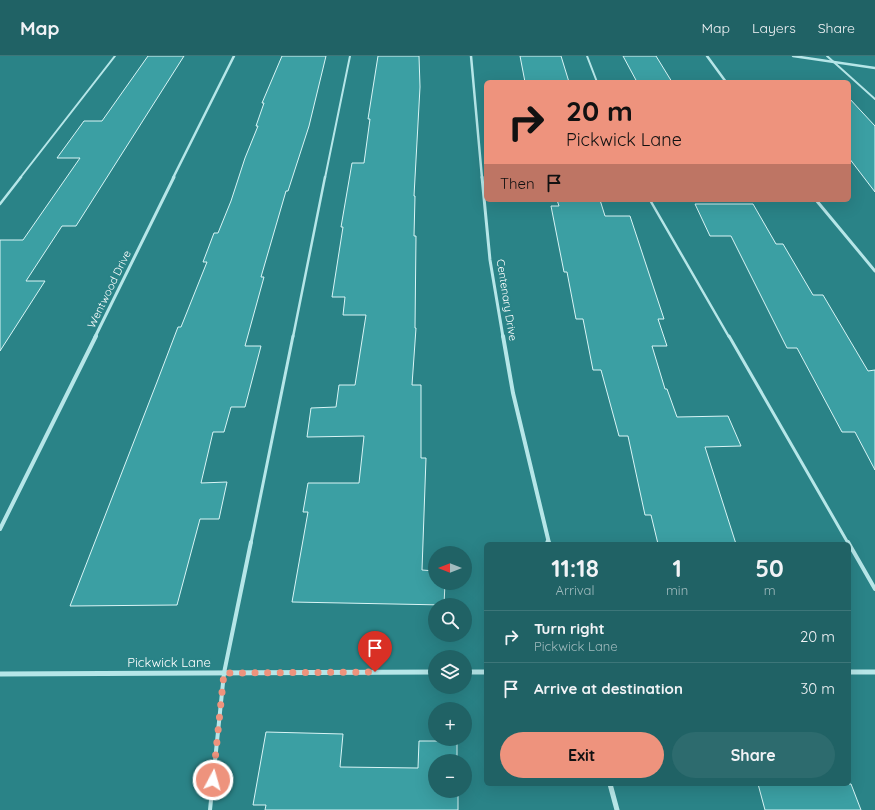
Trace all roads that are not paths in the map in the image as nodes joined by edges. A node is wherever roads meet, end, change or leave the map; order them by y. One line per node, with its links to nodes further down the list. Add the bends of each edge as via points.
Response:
1 (115, 56): 18 (lane)
2 (234, 56): 20 (street, Wentwood Drive)
3 (350, 56): 30 (lane)
4 (471, 56): 14 (street, Centenary Drive)
5 (587, 56): 11 (lane)
6 (707, 56): 12 (street)
7 (794, 56): 9 (street)
8 (827, 56): 9 (lane)
9 (833, 62): 10 (street); 13 (lane)
10 (875, 68)
11 (596, 80)
12 (725, 80)
13 (875, 99)
14 (484, 196)
15 (485, 202): 21 (street, Centenary Drive, via 490,260 513,394)
16 (651, 202): 22 (lane)
17 (818, 202): 19 (street)
18 (0, 204)
19 (875, 271)
20 (0, 529)
21 (549, 542)
22 (848, 542)
23 (851, 548): 24 (lane)
24 (875, 589)
25 (428, 672): 30 (street, Pickwick Lane)
26 (472, 672): 27 (street)
27 (484, 672)
28 (851, 672): 29 (street)
29 (875, 672)
30 (224, 673): 31 (street, Pickwick Lane); 33 (lane)
31 (0, 674)
32 (611, 786): 34 (street)
33 (210, 810)
34 (617, 810)

